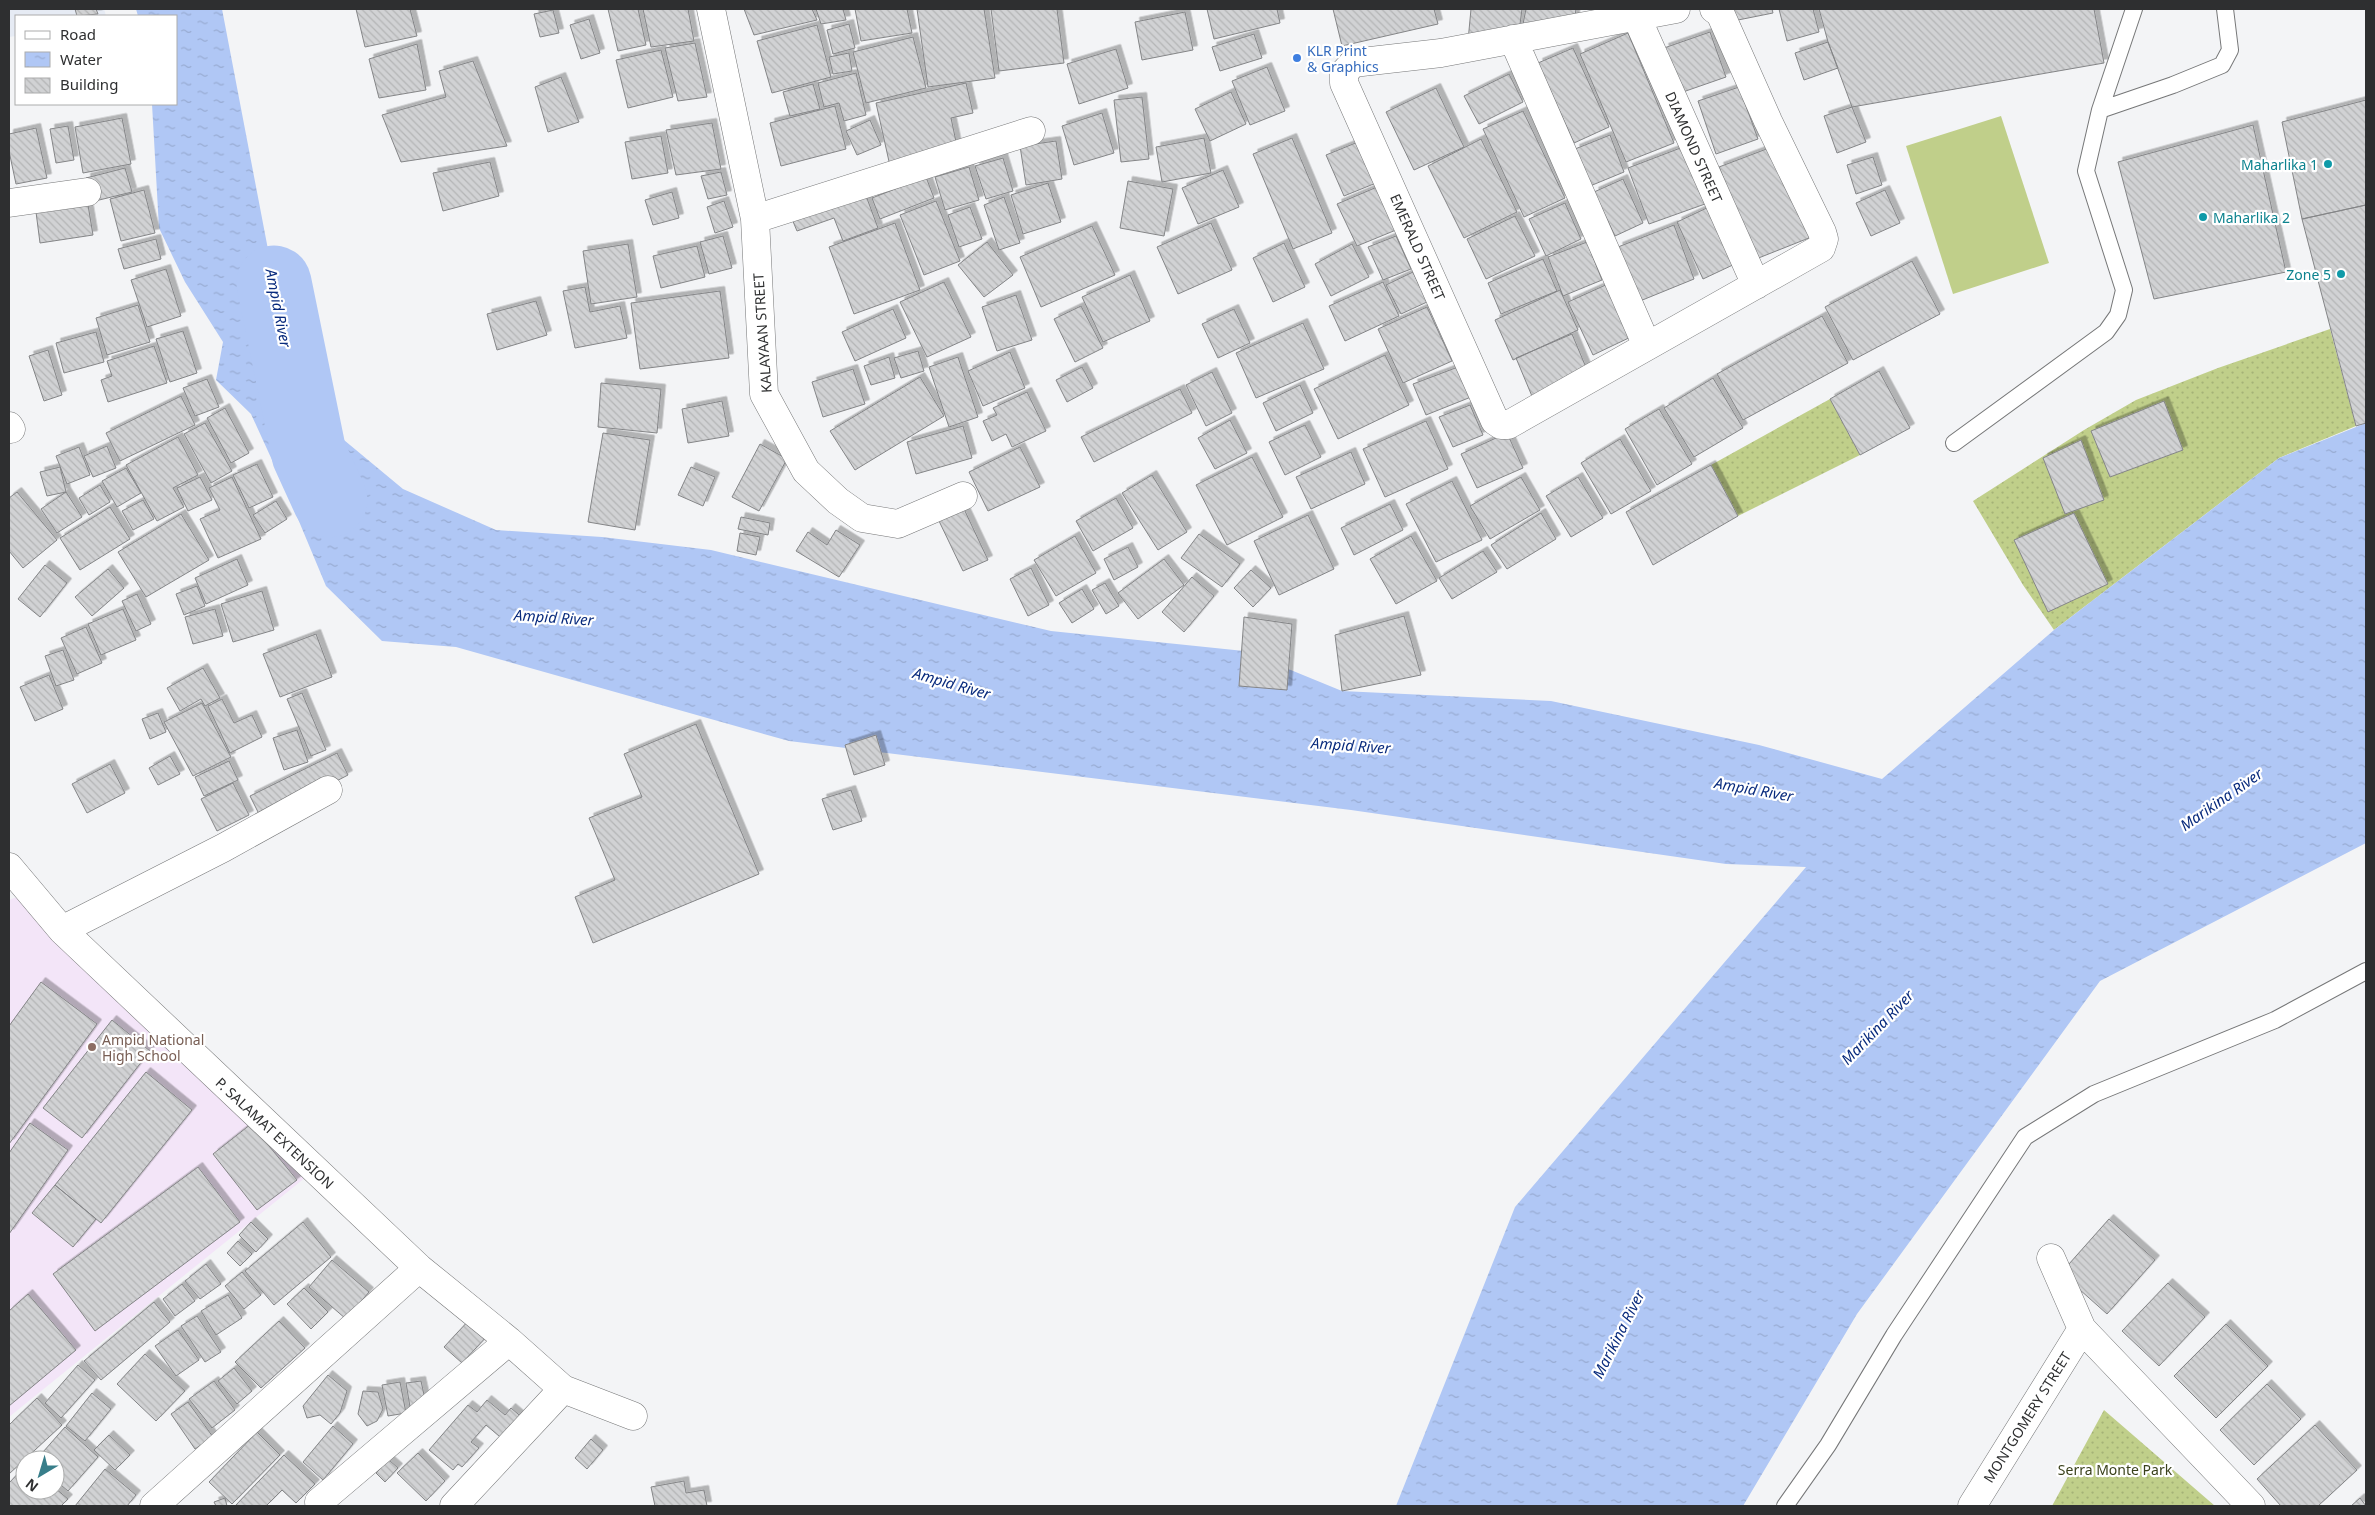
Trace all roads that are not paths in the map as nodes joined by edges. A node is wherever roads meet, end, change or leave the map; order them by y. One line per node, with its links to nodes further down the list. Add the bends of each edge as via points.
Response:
1 (711, 9): 12 (street, KALAYAAN STREET)
2 (1676, 9): 6 (street)
3 (1714, 9): 13 (street, via 1720,13 1824,239 1821,248)
4 (2134, 9): 8 (lane)
5 (2224, 9): 8 (lane, via 2230,50 2222,65)
6 (1634, 12): 7 (street); 13 (street, DIAMOND STREET)
7 (1513, 39): 14 (street); 14 (street, EMERALD STREET, via 1441,53 1353,63 1344,73 1344,83 1496,421 1508,425)
8 (2100, 110): 15 (lane, via 2086,171 2124,290 2118,316 2106,332)
9 (1031, 131): 12 (street)
10 (87, 192): 11 (street)
11 (9, 203)
12 (755, 219): 16 (street, KALAYAAN STREET, via 764,394 806,471 862,518 898,524)
13 (1756, 285): 14 (street)
14 (1647, 346)
15 (1954, 443)
16 (963, 496)
17 (328, 790): 19 (street)
18 (9, 867): 19 (street, P. SALAMAT EXTENSION)
19 (62, 930): 22 (street, P. SALAMAT EXTENSION)
20 (2366, 971): 30 (lane, via 2275,1020 2094,1094 2026,1137 1894,1335 1828,1445)
21 (2051, 1258): 23 (street)
22 (419, 1268): 24 (street, P. SALAMAT EXTENSION); 28 (street)
23 (2082, 1329): 31 (street, MONTGOMERY STREET); 32 (street)
24 (509, 1341): 25 (street, P. SALAMAT EXTENSION); 27 (street)
25 (563, 1389): 26 (street); 29 (street)
26 (633, 1416)
27 (319, 1502)
28 (154, 1506)
29 (454, 1506)
30 (1785, 1506)
31 (1972, 1506)
32 (2251, 1506)

